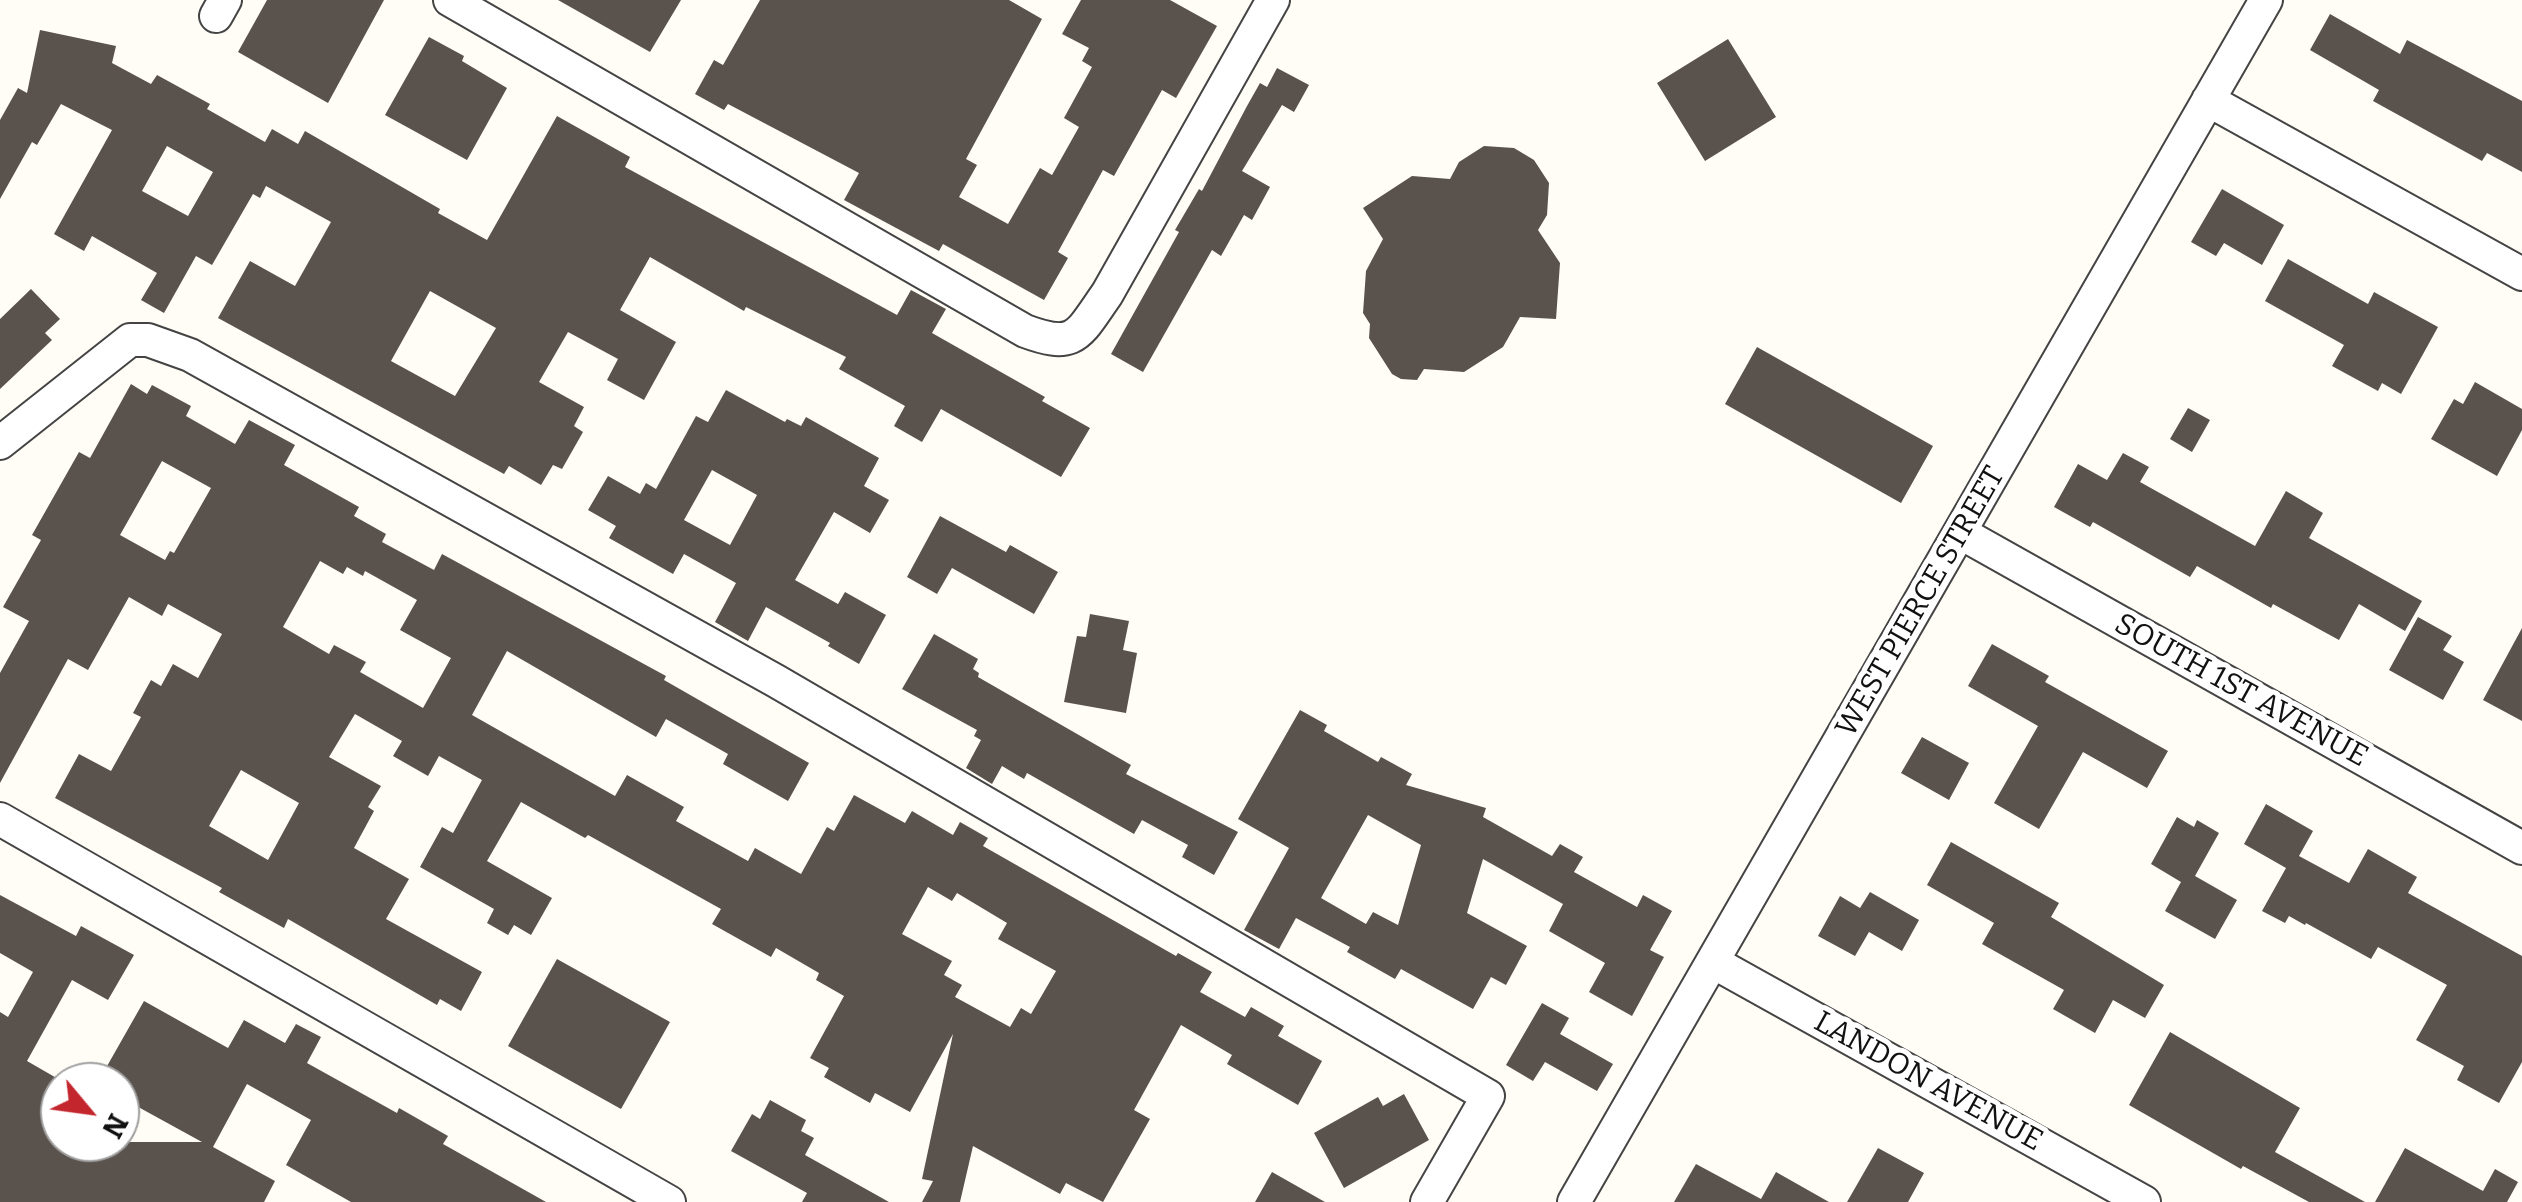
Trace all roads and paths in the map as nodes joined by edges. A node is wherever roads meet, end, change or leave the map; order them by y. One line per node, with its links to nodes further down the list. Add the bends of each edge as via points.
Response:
1 (450, 0): 3 (street, via 1053,342 1088,322 1106,294)
2 (2266, 0): 4 (street, WEST PIERCE STREET)
3 (1271, 1)
4 (2208, 100): 5 (street); 7 (street, WEST PIERCE STREET)
5 (2522, 274)
6 (0, 443): 12 (street, via 130,340 190,355 776,681 1488,1096)
7 (1960, 533): 9 (street, SOUTH 1ST AVENUE); 10 (street, WEST PIERCE STREET)
8 (0, 819): 11 (street)
9 (2522, 848)
10 (1713, 962): 13 (street, WEST PIERCE STREET); 14 (street, LANDON AVENUE)
11 (668, 1202)
12 (1427, 1202)
13 (1574, 1202)
14 (2144, 1202)

